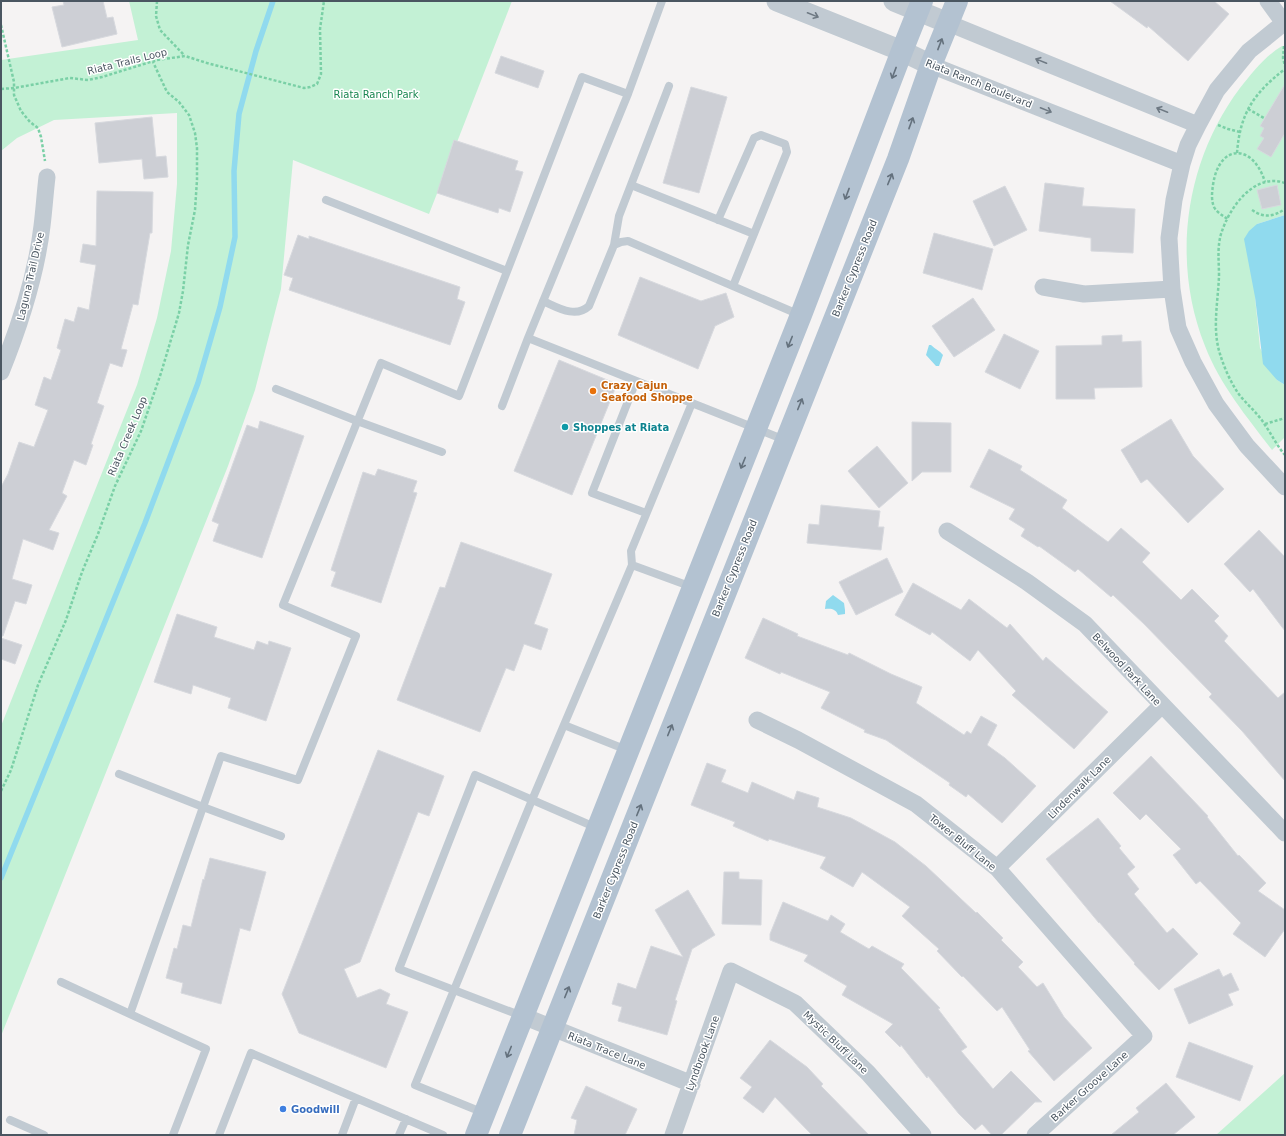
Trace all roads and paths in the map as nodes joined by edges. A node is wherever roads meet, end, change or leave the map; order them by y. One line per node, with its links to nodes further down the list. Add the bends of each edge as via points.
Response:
1 (157, 1): 14 (path, via 156,16 160,30)
2 (324, 1): 14 (path, via 320,29 321,74 317,84 310,88)
3 (662, 1): 21 (lane)
4 (777, 1): 13 (street, Riata Ranch Boulevard, one-way to 13)
5 (894, 1): 8 (street)
6 (957, 1): 9 (main road, Barker Cypress Road)
7 (1268, 1): 10 (street)
8 (920, 6): 9 (street); 13 (main road)
9 (948, 23): 16 (main road, Barker Cypress Road, one-way to 9); 24 (street, one-way to 9)
10 (1285, 23): 24 (street, via 1249,51 1217,90)
11 (1, 25): 19 (path)
12 (1284, 45): 17 (path)
13 (902, 51): 16 (street, Riata Ranch Boulevard); 45 (main road, one-way to 45)
14 (184, 56): 15 (path, Riata Trails Loop)
15 (153, 62): 19 (path, Riata Trails Loop, via 88,80 70,78); 70 (path, Riata Creek Loop, via 167,92 180,102 189,115 197,148 195,210 179,313 141,430 115,486 66,620 38,685)
16 (931, 65): 28 (street, Riata Ranch Boulevard, one-way to 28); 56 (main road, Barker Cypress Road, one-way to 16, via 898,159)
17 (1285, 68): 22 (path, via 1258,93)
18 (669, 86): 32 (lane)
19 (14, 88): 20 (path, Riata Trails Loop); 29 (path, via 14,95 21,111 38,128)
20 (1, 89)
21 (628, 94): 40 (lane, via 582,77); 44 (lane)
22 (1248, 109): 23 (path); 26 (path)
23 (1264, 118)
24 (1198, 124): 28 (street)
25 (1217, 124): 26 (path)
26 (1240, 132): 27 (path)
27 (1237, 153): 30 (path, via 1248,157 1259,167); 37 (path, via 1224,158 1213,184 1214,206)
28 (1182, 164): 43 (street, via 1174,200 1170,238)
29 (47, 177): 47 (street, Laguna Trail Drive, via 42,228 32,276 17,332)
30 (1265, 182): 31 (path, via 1272,180); 37 (path, via 1250,189)
31 (1285, 183)
32 (631, 185): 36 (lane); 39 (lane, via 619,216)
33 (326, 200): 40 (lane)
34 (1285, 209): 35 (path, via 1269,216 1259,215)
35 (1252, 210)
36 (718, 220): 38 (lane); 38 (lane, via 754,138 761,134 785,144 787,152)
37 (1227, 220): 54 (path, via 1221,233 1218,251 1216,328 1219,352 1238,393)
38 (754, 234): 41 (lane)
39 (614, 245): 41 (lane, via 628,241); 44 (lane, via 589,306 584,310 565,311)
40 (507, 271): 53 (lane, via 459,396 381,364)
41 (733, 286): 45 (lane)
42 (1044, 287): 43 (street, via 1084,294)
43 (1172, 290): 59 (street, via 1178,328 1216,404 1247,446)
44 (543, 301): 46 (lane)
45 (801, 315): 55 (main road, one-way to 55)
46 (528, 338): 48 (lane); 51 (lane)
47 (1, 372)
48 (636, 381): 50 (lane); 60 (lane, via 592,493)
49 (276, 389): 53 (lane)
50 (692, 403): 55 (lane); 60 (lane)
51 (502, 406)
52 (1285, 418): 54 (path)
53 (358, 421): 57 (lane); 72 (lane, via 283,605 356,636 298,780 221,756)
54 (1265, 424): 58 (path)
55 (756, 429): 56 (lane); 63 (main road, one-way to 63)
56 (786, 440): 68 (main road, Barker Cypress Road, one-way to 56)
57 (442, 452)
58 (1285, 455)
59 (1285, 487)
60 (646, 513): 62 (lane, via 631,551)
61 (947, 531): 64 (street, Belwood Park Lane, via 1027,582 1085,624)
62 (632, 565): 63 (lane); 66 (lane)
63 (693, 588): 67 (main road)
64 (1162, 705): 74 (street, Belwood Park Lane); 76 (street, Lindenwalk Lane)
65 (757, 720): 76 (street, Tower Bluff Lane, via 916,804)
66 (564, 725): 67 (lane); 71 (lane)
67 (628, 751): 68 (main road); 73 (main road)
68 (656, 766): 82 (main road, Barker Cypress Road, one-way to 68)
69 (119, 774): 72 (lane)
70 (1, 791)
71 (532, 800): 73 (lane); 79 (lane); 79 (lane, via 475,775 399,969)
72 (202, 807): 75 (lane); 80 (lane)
73 (597, 828): 81 (main road)
74 (1285, 834)
75 (280, 836)
76 (997, 868): 83 (street, Tower Bluff Lane)
77 (731, 972): 84 (street, Lyndbrook Lane); 98 (street, Mystic Bluff Lane, via 795,1003 868,1073)
78 (60, 982): 80 (lane)
79 (454, 990): 81 (lane); 86 (lane, via 415,1085)
80 (130, 1014): 90 (lane, via 206,1049)
81 (523, 1016): 82 (street, Riata Trace Lane); 86 (main road, one-way to 86)
82 (552, 1028): 84 (street, Riata Trace Lane); 96 (main road, Barker Cypress Road)
83 (1144, 1036): 99 (street, Barker Groove Lane)
84 (692, 1084): 97 (street, Lyndbrook Lane)
85 (356, 1098): 87 (lane); 91 (lane, via 251,1053); 92 (lane)
86 (484, 1113): 95 (main road)
87 (406, 1119): 93 (lane); 94 (lane)
88 (10, 1120): 89 (lane)
89 (44, 1135)
90 (173, 1135)
91 (219, 1135)
92 (342, 1135)
93 (399, 1135)
94 (443, 1135)
95 (476, 1135)
96 (510, 1135)
97 (673, 1135)
98 (923, 1135)
99 (1035, 1135)

